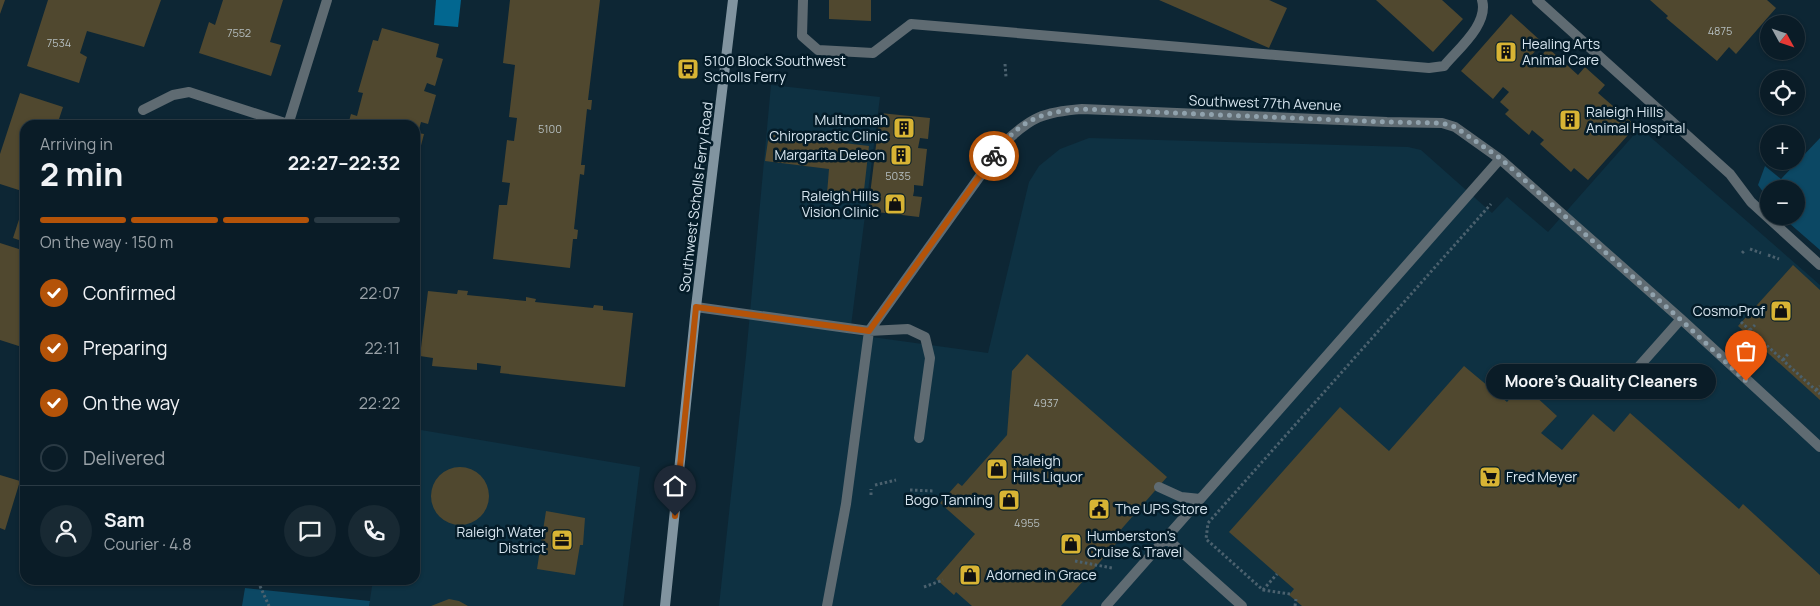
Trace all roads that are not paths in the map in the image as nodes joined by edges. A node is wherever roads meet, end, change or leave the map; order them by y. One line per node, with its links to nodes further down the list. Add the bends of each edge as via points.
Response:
1 (327, 0): 8 (street)
2 (733, 0): 11 (main road, Southwest Scholls Ferry Road)
3 (803, 0): 4 (street, via 802,36 818,50 874,53 911,24 1429,68 1444,66 1478,25 1484,7)
4 (1482, 0)
5 (1537, 0): 10 (street, via 1730,174 1751,202)
6 (143, 110): 7 (street, via 173,95 189,92)
7 (273, 120)
8 (290, 120)
9 (1500, 158): 12 (street, Southwest 77th Avenue); 13 (street, Southwest 77th Avenue, via 1455,127 1442,123 1082,109 1054,111 1026,122 1003,144); 18 (street)
10 (1820, 265)
11 (696, 307): 13 (street); 20 (main road, Southwest Scholls Ferry Road)
12 (1680, 319): 14 (street); 16 (street, Southwest 77th Avenue)
13 (869, 331): 15 (street, via 908,329 925,337 930,358); 21 (street, via 846,504)
14 (1634, 372)
15 (919, 438)
16 (1820, 448)
17 (1159, 487): 18 (street, via 1181,497)
18 (1200, 499): 19 (street)
19 (1166, 538): 22 (street); 23 (street)
20 (666, 606)
21 (827, 606)
22 (1106, 606)
23 (1242, 606)

